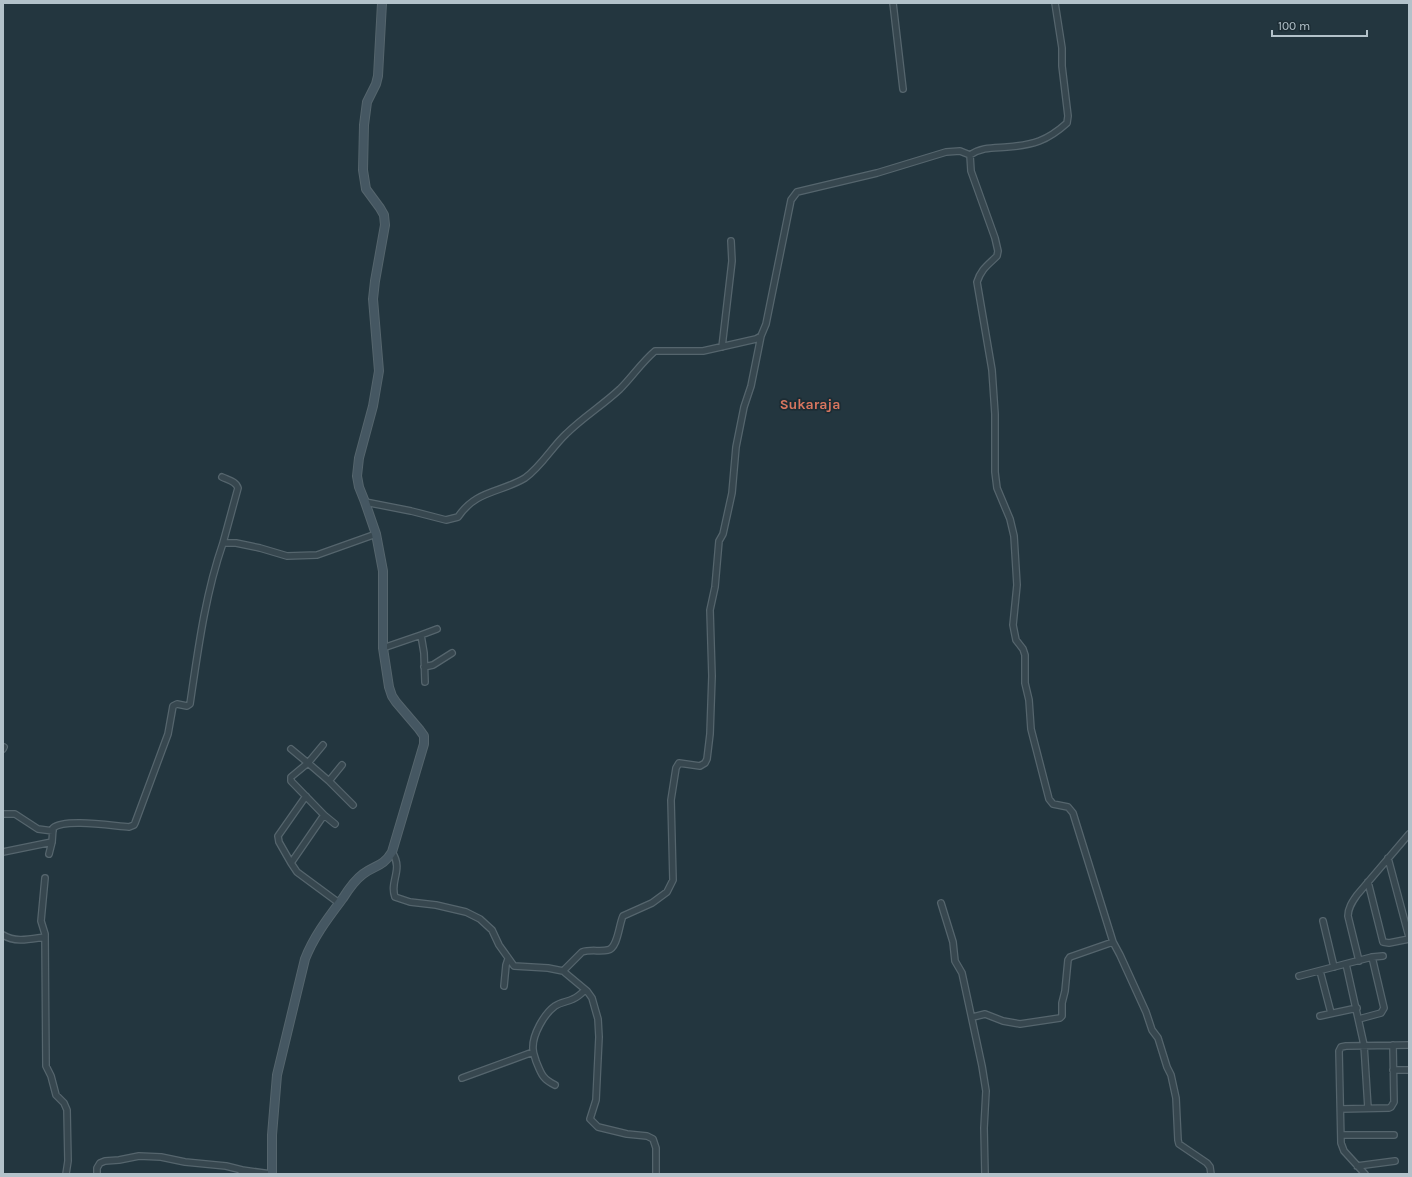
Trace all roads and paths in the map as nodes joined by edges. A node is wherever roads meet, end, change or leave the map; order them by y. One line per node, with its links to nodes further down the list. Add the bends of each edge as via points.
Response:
1 (382, 3): 10 (main road, via 378,76 367,102 364,125 363,170 366,189 384,215 386,225 373,300 379,371 357,468 359,487)
2 (893, 3): 4 (street)
3 (1055, 3): 5 (street, via 1062,48 1067,123 1052,136 1039,142 987,148)
4 (903, 89)
5 (970, 155): 7 (street, via 960,150 946,152 877,173 797,192 791,200 766,324); 45 (street, via 971,171 998,251 997,256 978,276 977,282 992,370 995,472 1014,536 1017,586 1013,625 1016,640 1025,655 1025,683 1030,704 1031,729 1050,802 1068,807 1072,813)
6 (731, 241): 8 (street, via 732,261)
7 (761, 336): 8 (street); 52 (street, via 752,386 744,407 736,447 732,493 723,534 719,541 710,610 712,676 707,758 700,766 679,763 676,768 671,800 671,887 652,903 623,916 612,948 586,950)
8 (722, 347): 10 (street, via 703,351 655,351 618,390 565,434 527,477 480,496 470,502 458,517 446,520)
9 (222, 477): 12 (street, via 234,482 238,488)
10 (365, 502): 11 (main road)
11 (376, 534): 12 (street, via 317,555 287,556 236,543); 15 (main road, via 383,571)
12 (223, 544): 29 (street, via 204,614 190,704 173,706 168,734 134,825 129,827 70,822 57,825)
13 (437, 629): 14 (street)
14 (421, 635): 15 (street); 17 (street)
15 (384, 648): 33 (main road, via 392,696 424,736 424,744)
16 (452, 653): 17 (street, via 433,665)
17 (424, 667): 18 (street)
18 (425, 682)
19 (322, 745): 21 (street)
20 (291, 749): 21 (street)
21 (308, 763): 23 (street); 24 (street, via 292,775 291,779)
22 (342, 765): 23 (street)
23 (329, 781): 25 (street)
24 (306, 796): 27 (street); 36 (street, via 278,836)
25 (352, 805)
26 (3, 814): 29 (street, via 15,814 38,830)
27 (324, 815): 28 (street); 36 (street)
28 (335, 824)
29 (52, 831): 31 (street)
30 (1409, 834): 35 (street)
31 (52, 842): 32 (street); 34 (street)
32 (3, 852)
33 (392, 852): 39 (main road, via 387,860 362,874); 48 (street, via 396,859 396,879 392,889 395,897 466,912 480,919 492,930)
34 (49, 854)
35 (1388, 858): 38 (street); 44 (street)
36 (291, 863): 39 (street, via 298,872)
37 (45, 878): 43 (street, via 42,921)
38 (1368, 882): 44 (street, via 1383,942); 49 (street, via 1348,911)
39 (339, 903): 79 (main road, via 311,944 291,1014 277,1075)
40 (941, 903): 60 (street, via 953,942 954,961 962,973)
41 (1323, 921): 51 (street)
42 (3, 935): 43 (street, via 16,940)
43 (45, 937): 77 (street, via 46,1066 56,1095 67,1110)
44 (1409, 938)
45 (1113, 942): 60 (street, via 1070,957 1060,1018 1020,1024 985,1014); 82 (street, via 1152,1030 1158,1038 1171,1075 1176,1098 1179,1144 1207,1163)
46 (1383, 956): 47 (street)
47 (1372, 958): 49 (street); 61 (street, via 1384,1008 1381,1013)
48 (508, 959): 52 (street, via 514,966); 55 (street)
49 (1359, 961): 50 (street)
50 (1346, 964): 51 (street); 57 (street)
51 (1334, 967): 53 (street)
52 (563, 971): 56 (street)
53 (1320, 971): 54 (street); 58 (street)
54 (1299, 976)
55 (504, 986)
56 (586, 990): 65 (street, via 548,1013 536,1033); 80 (street, via 592,998 598,1019 599,1036 596,1100 590,1120 598,1127 653,1139 656,1148)
57 (1357, 1008): 58 (street); 61 (street)
58 (1331, 1013): 59 (street)
59 (1320, 1016)
60 (972, 1017): 81 (street, via 986,1091)
61 (1359, 1019): 63 (street)
62 (1409, 1044): 64 (street)
63 (1364, 1045): 64 (street); 70 (street); 71 (street, via 1346,1046 1339,1051)
64 (1393, 1045): 66 (street)
65 (533, 1052): 68 (street); 69 (street, via 544,1077)
66 (1393, 1070): 67 (street); 70 (street, via 1393,1105 1389,1108)
67 (1409, 1070)
68 (462, 1078)
69 (555, 1085)
70 (1368, 1108): 71 (street)
71 (1341, 1109): 72 (street)
72 (1341, 1135): 73 (street); 75 (street, via 1344,1151)
73 (1394, 1135)
74 (1395, 1161): 75 (street)
75 (1357, 1166): 83 (street)
76 (242, 1172): 78 (street, via 226,1166 139,1156 100,1163); 79 (street)
77 (66, 1174)
78 (97, 1174)
79 (271, 1174)
80 (656, 1174)
81 (985, 1174)
82 (1211, 1174)
83 (1365, 1174)

